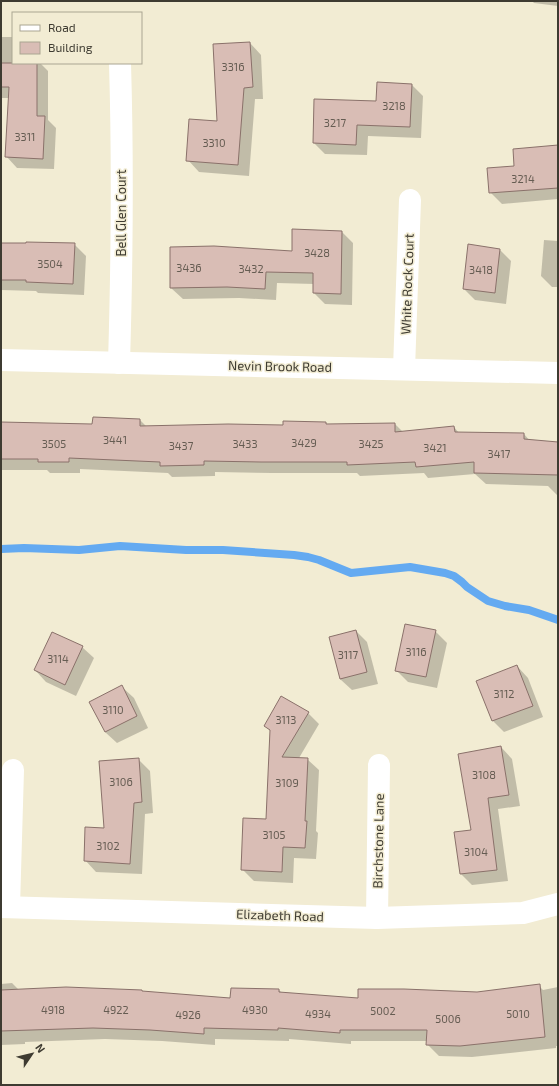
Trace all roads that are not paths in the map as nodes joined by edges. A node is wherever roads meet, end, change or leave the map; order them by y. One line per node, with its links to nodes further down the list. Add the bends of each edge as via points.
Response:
1 (120, 64): 4 (street, Bell Glen Court, via 122,120)
2 (410, 200): 5 (street, White Rock Court)
3 (1, 360): 4 (street, Nevin Brook Road)
4 (119, 363): 5 (street, Nevin Brook Road)
5 (404, 369): 6 (street, Nevin Brook Road)
6 (558, 373)
7 (379, 764): 11 (street, Birchstone Lane)
8 (13, 770): 10 (street)
9 (558, 904): 11 (street, Elizabeth Road, via 523,913)
10 (5, 907): 11 (street, Elizabeth Road)
11 (377, 918)

